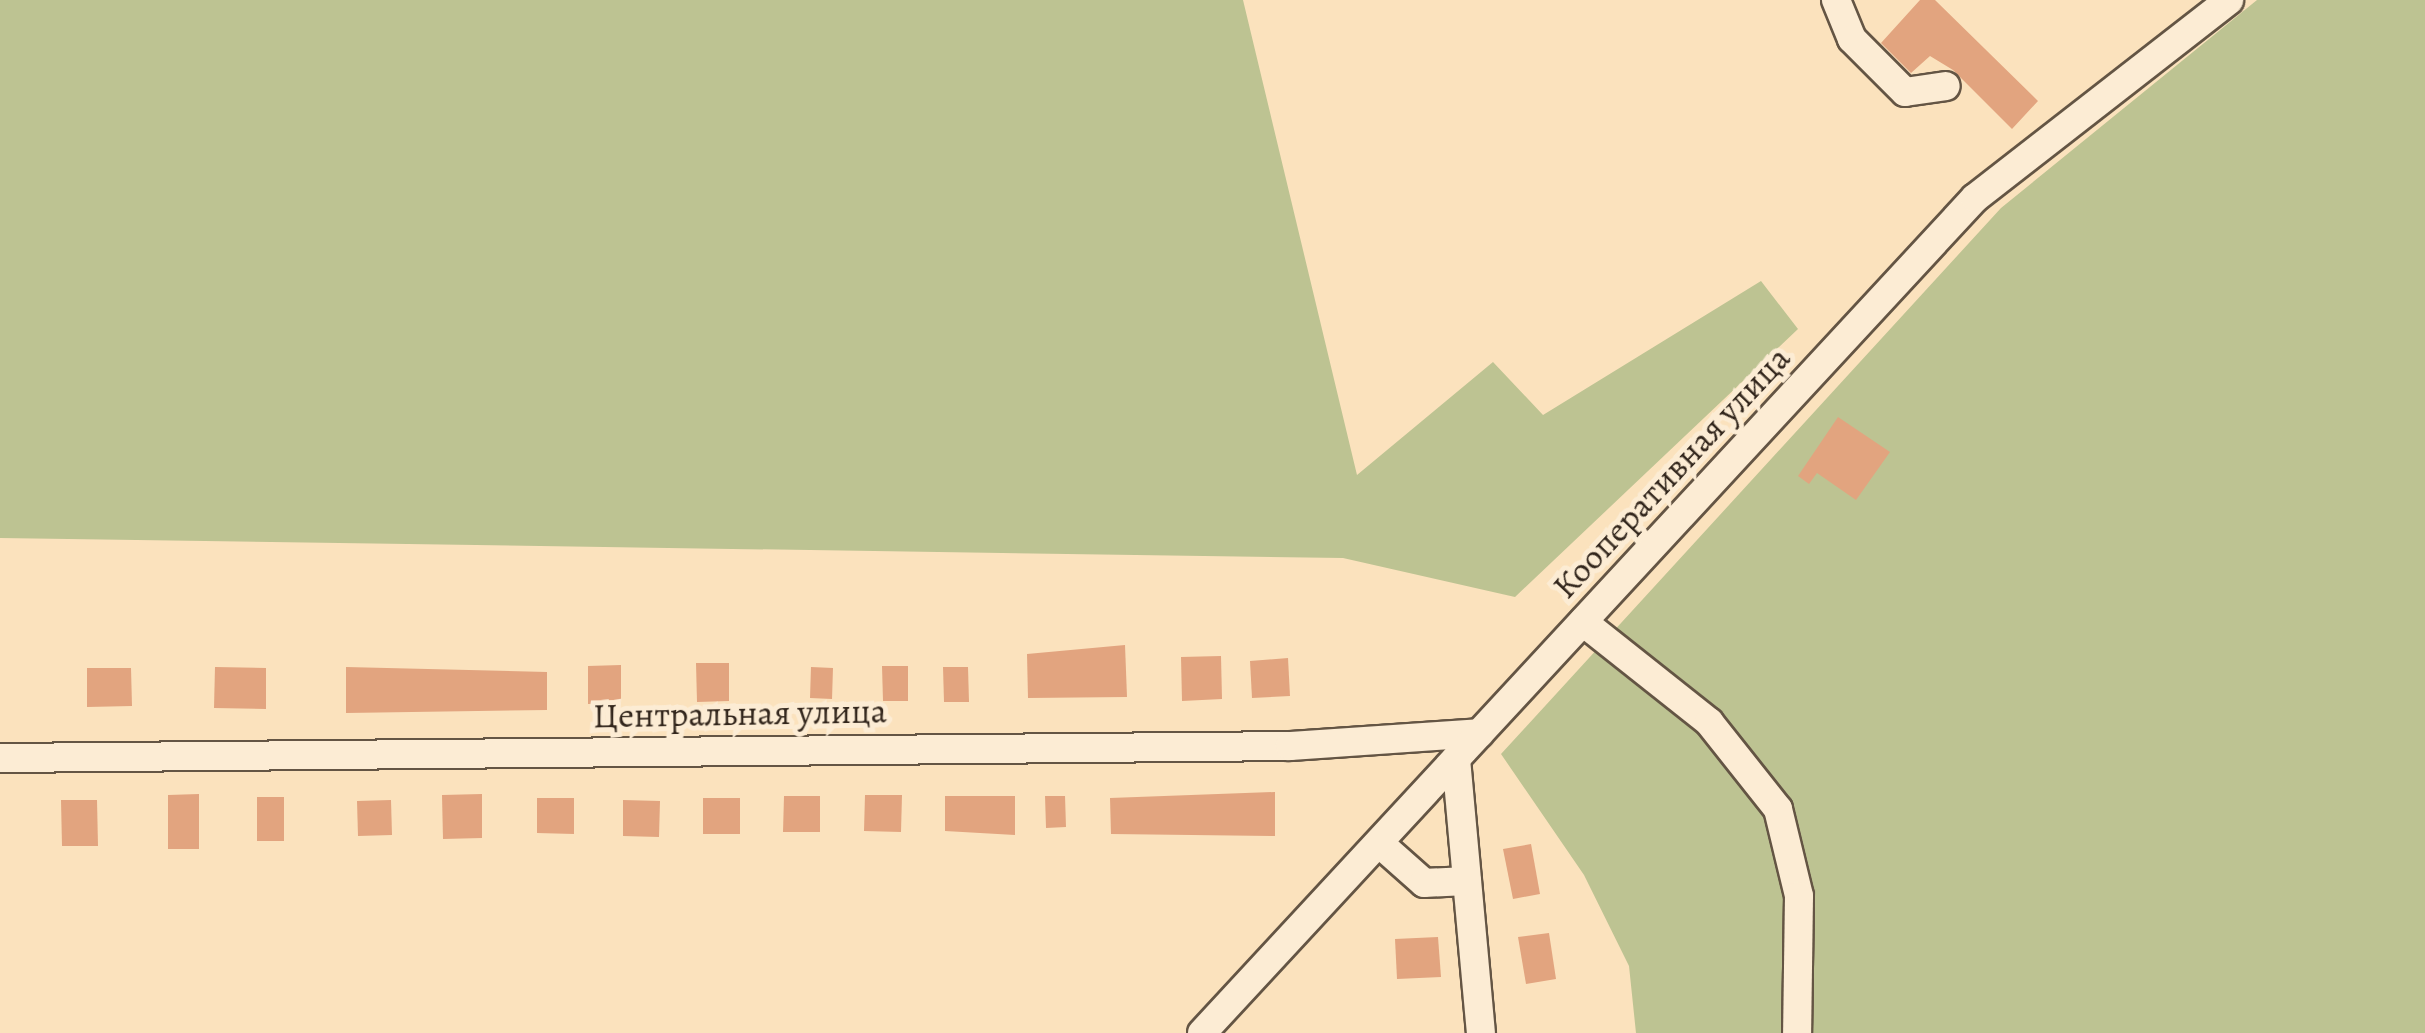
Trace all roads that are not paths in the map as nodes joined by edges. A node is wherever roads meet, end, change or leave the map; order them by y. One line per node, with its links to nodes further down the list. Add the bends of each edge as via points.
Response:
1 (1836, 0): 3 (street, via 1852,39 1904,92)
2 (2229, 0): 4 (street, Кооперативная улица, via 1976,198)
3 (1946, 86)
4 (1583, 622): 5 (street, Кооперативная улица); 12 (street, via 1708,722 1778,810 1800,896)
5 (1480, 732): 6 (street, Центральная улица, via 1290,746); 7 (street, Кооперативная улица)
6 (0, 758)
7 (1456, 759): 8 (street, Кооперативная улица); 9 (street)
8 (1378, 842): 9 (street, via 1424,883); 10 (street, Кооперативная улица)
9 (1467, 881): 11 (street)
10 (1202, 1033)
11 (1481, 1033)
12 (1797, 1033)

